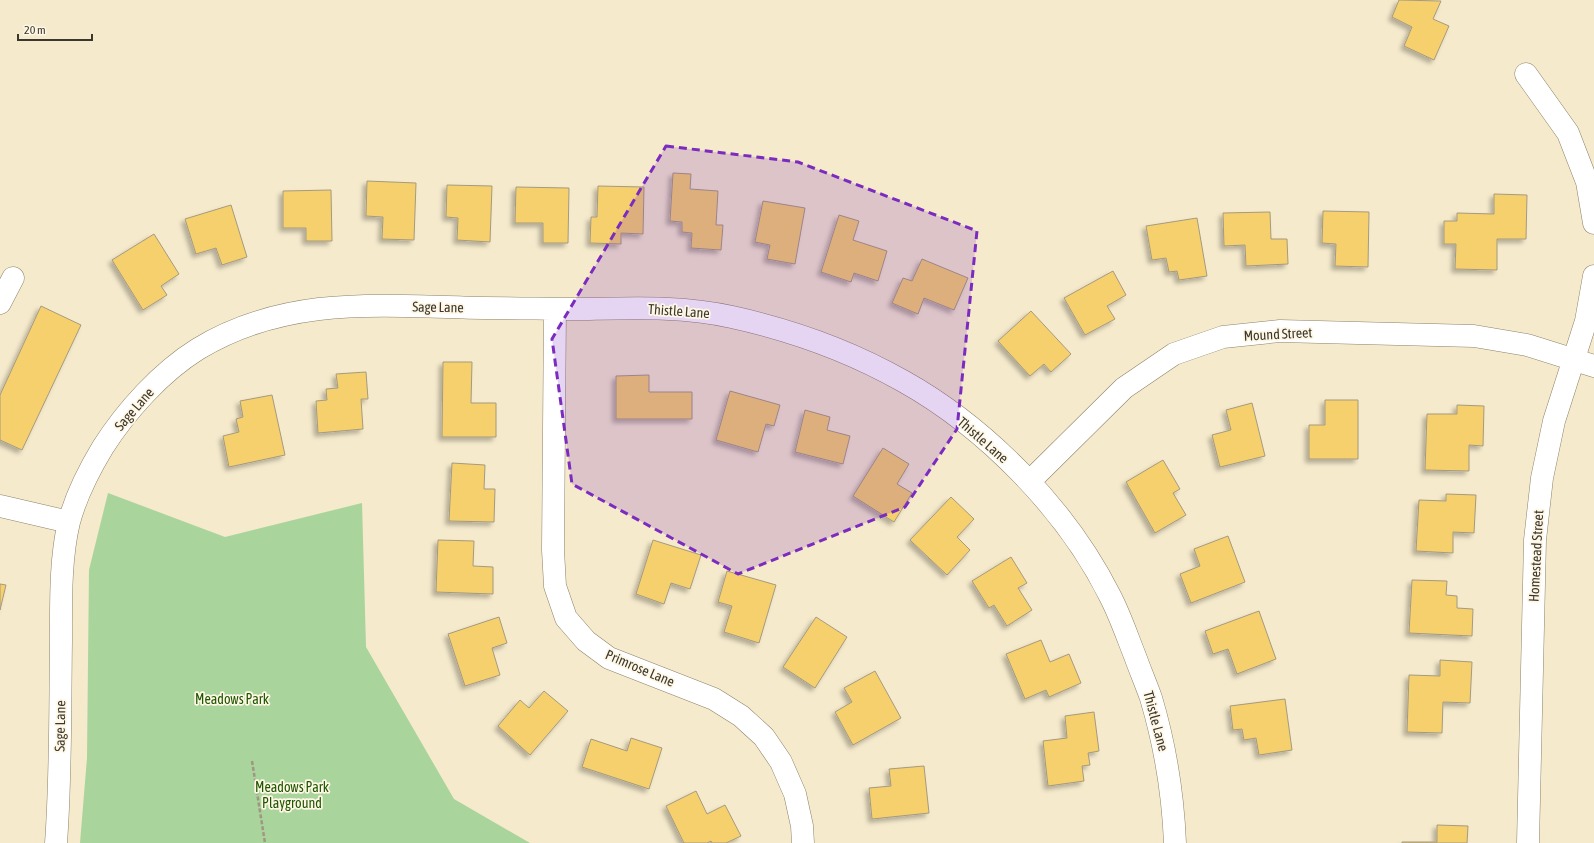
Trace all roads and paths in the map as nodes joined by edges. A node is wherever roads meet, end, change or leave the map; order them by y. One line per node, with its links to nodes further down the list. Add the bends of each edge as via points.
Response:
1 (1526, 74): 2 (street, via 1568,133 1587,182)
2 (1594, 223)
3 (1594, 276): 7 (street, Homestead Street, via 1586,321)
4 (13, 278): 5 (street)
5 (0, 302)
6 (556, 309): 8 (street, Thistle Lane, via 632,308 726,315 821,343 868,362 943,406 977,432); 10 (street, Sage Lane, via 364,306 317,309 276,317 240,328 198,349 164,376 130,409 105,444 86,478); 14 (street, Primrose Lane, via 553,550 555,586 566,618 586,641 609,658 714,699 741,716 764,737 782,762 795,794)
7 (1584, 363): 8 (street, Mound Street, via 1527,345 1474,336 1280,331 1223,337 1174,354 1124,388); 16 (street, Homestead Street, via 1554,421 1542,478 1535,540)
8 (1030, 481): 15 (street, Thistle Lane, via 1074,536 1110,596 1130,643 1151,698 1165,755)
9 (0, 506): 10 (street)
10 (69, 522): 12 (street, Sage Lane, via 61,608 59,802)
11 (252, 761): 13 (path)
12 (56, 843)
13 (265, 843)
14 (803, 843)
15 (1175, 843)
16 (1528, 843)

